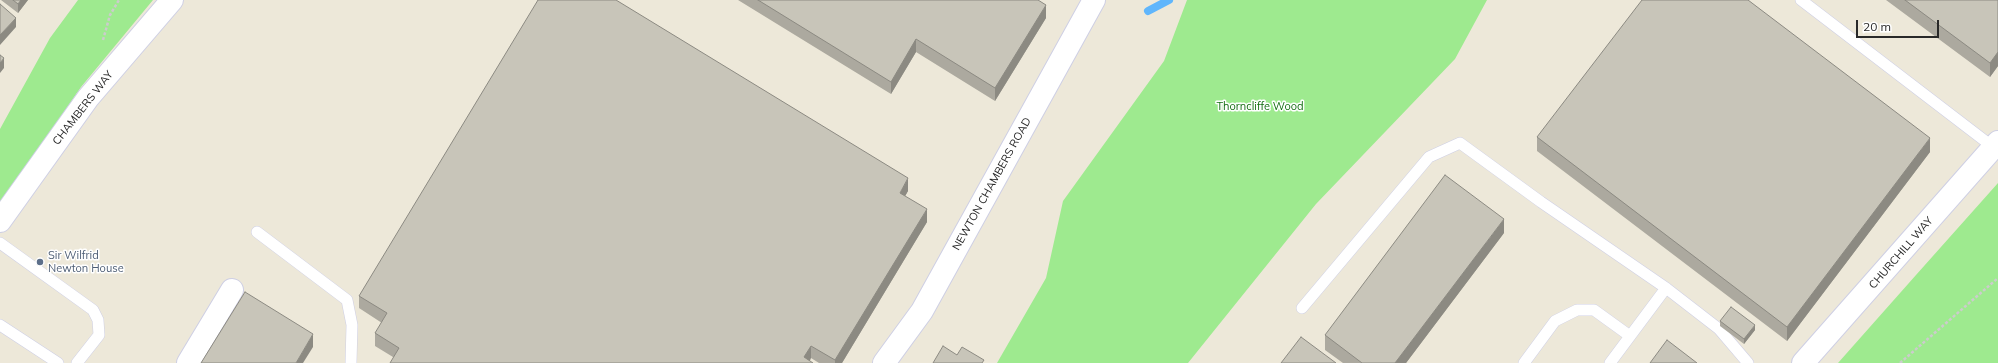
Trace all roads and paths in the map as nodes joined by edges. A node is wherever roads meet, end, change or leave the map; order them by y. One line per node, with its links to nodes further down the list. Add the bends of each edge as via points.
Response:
1 (172, 0): 5 (street, CHAMBERS WAY, via 88,98)
2 (1094, 0): 18 (street, NEWTON CHAMBERS ROAD, via 922,312)
3 (1801, 0): 4 (lane)
4 (1996, 145): 22 (street, CHURCHILL WAY)
5 (0, 221)
6 (257, 232): 17 (lane, via 347,300 352,325)
7 (0, 243): 15 (lane, via 93,310 98,320 99,335)
8 (1998, 278): 23 (path)
9 (1666, 288): 11 (lane, via 1540,202 1460,143 1429,157); 13 (lane); 21 (lane, via 1719,329)
10 (232, 290): 16 (street)
11 (1302, 308)
12 (0, 325): 14 (lane)
13 (1630, 336): 19 (lane, via 1594,310 1577,310 1555,321); 20 (lane)
14 (58, 363)
15 (77, 363)
16 (188, 363)
17 (351, 363)
18 (884, 363)
19 (1524, 363)
20 (1610, 363)
21 (1748, 363)
22 (1803, 363)
23 (1900, 363)

